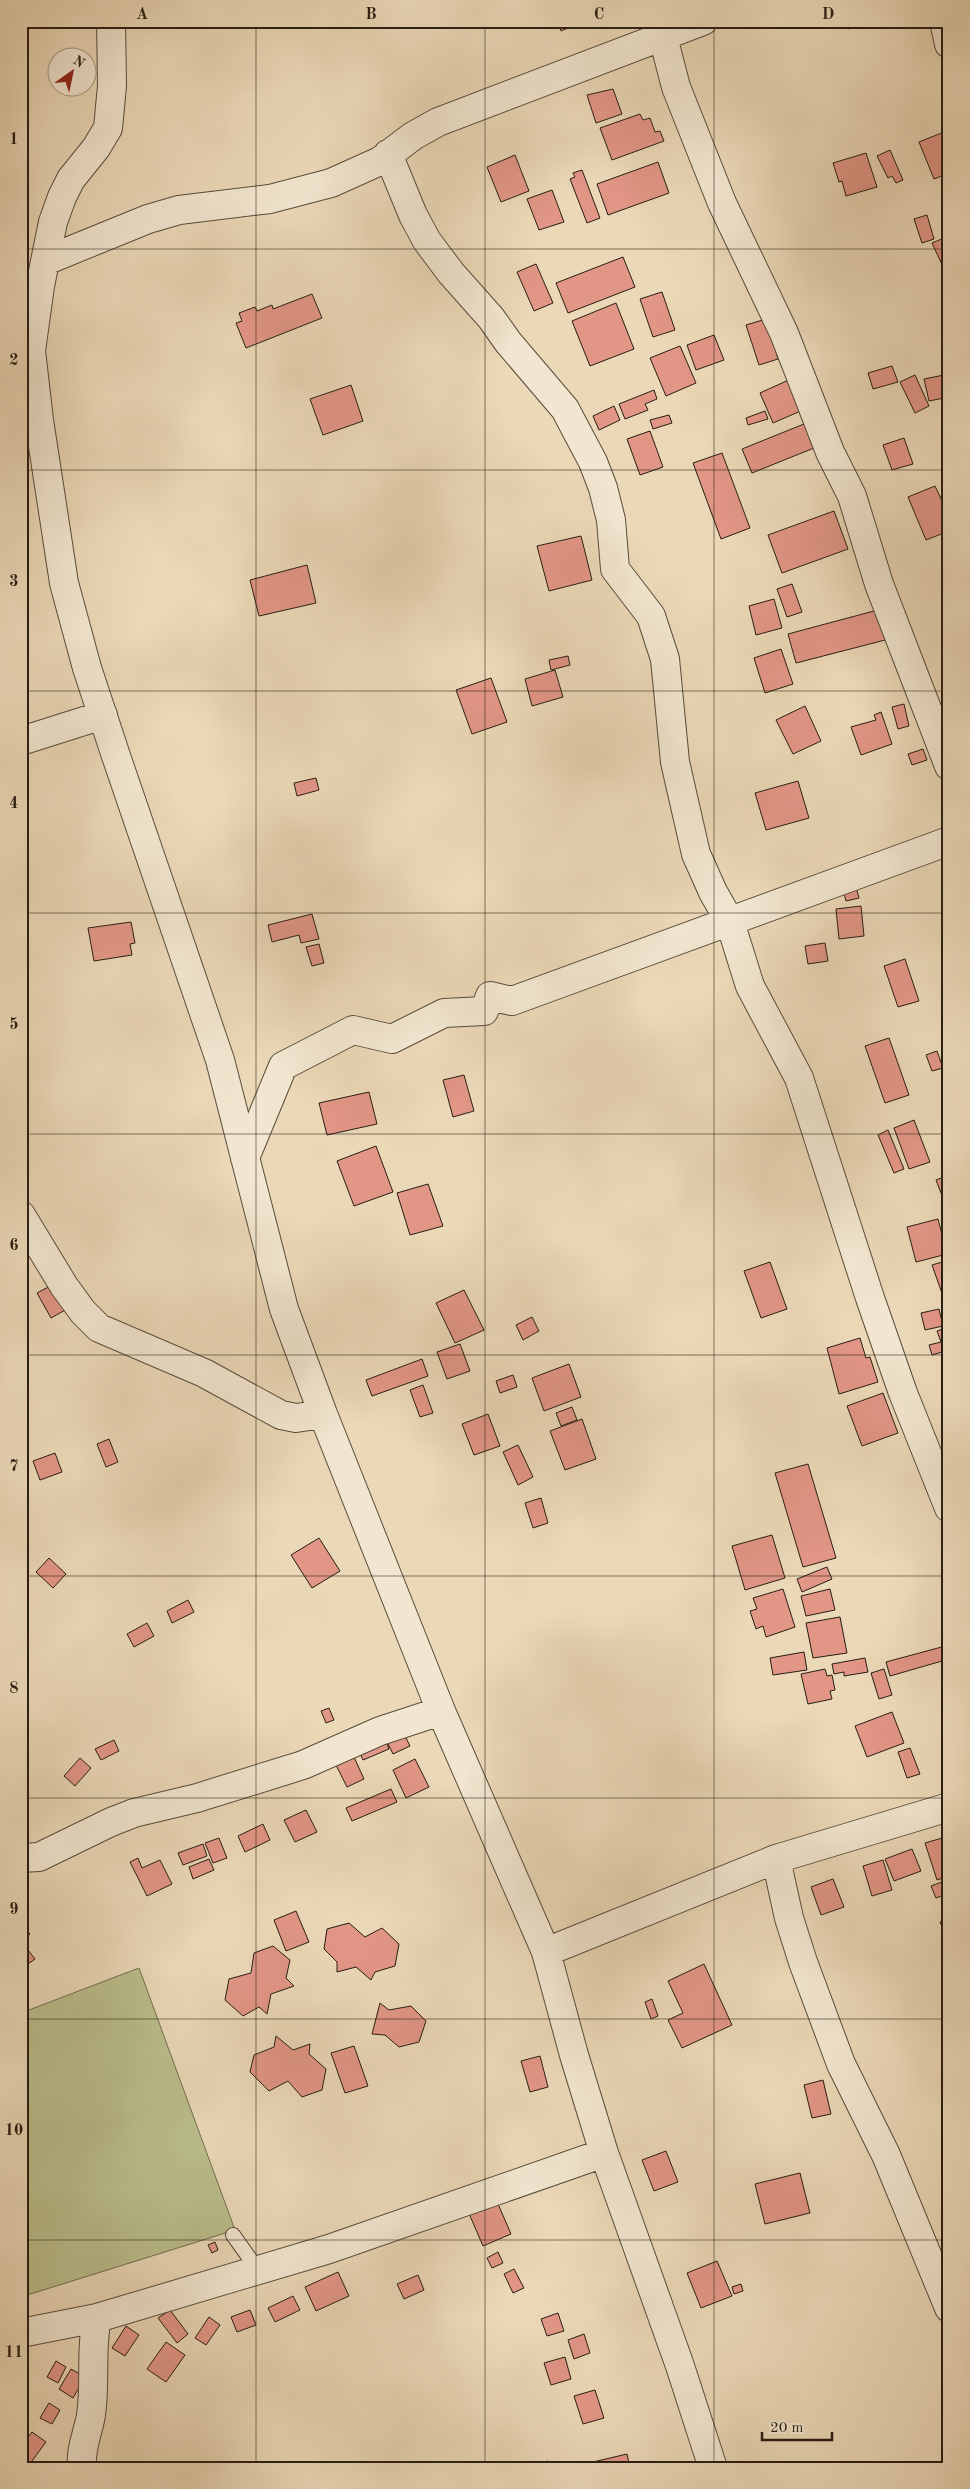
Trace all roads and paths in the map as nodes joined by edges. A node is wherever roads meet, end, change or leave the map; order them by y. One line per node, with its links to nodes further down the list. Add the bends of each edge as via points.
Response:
1 (111, 21): 7 (street, via 112,86 108,128 62,197)
2 (703, 21): 4 (street)
3 (944, 21): 5 (street)
4 (663, 36): 6 (street, via 438,122); 11 (street, via 676,87 722,203 784,333 830,452 852,496 882,593)
5 (949, 44)
6 (388, 154): 7 (street, via 357,173 331,183 270,199 179,210 148,219); 13 (street, via 427,241 566,410 593,462 611,520 615,569 651,616 666,659 675,762 696,854)
7 (45, 261): 8 (street)
8 (26, 350): 9 (street, via 64,583)
9 (103, 715): 10 (street); 14 (street, via 220,1060)
10 (21, 741)
11 (949, 766)
12 (949, 841): 13 (street)
13 (730, 922): 14 (street, via 512,1000 490,996 484,1011 444,1013 392,1039 352,1030 283,1066); 17 (street, via 750,986 799,1078 810,1107 864,1281 903,1393)
14 (245, 1158): 16 (street, via 284,1310)
15 (21, 1215): 16 (street, via 64,1286 99,1328 204,1373 281,1415 296,1418)
16 (323, 1414): 18 (street)
17 (949, 1508)
18 (441, 1712): 21 (street, via 380,1731 303,1765 111,1822 48,1854); 22 (street)
19 (949, 1808): 20 (street)
20 (776, 1859): 22 (street); 26 (street, via 803,1962 841,2064 886,2156)
21 (22, 1860)
22 (546, 1952): 23 (street)
23 (604, 2153): 25 (street, via 329,2249); 30 (street)
24 (232, 2235): 25 (lane)
25 (258, 2270): 27 (street)
26 (949, 2308)
27 (97, 2318): 28 (street); 29 (street, via 92,2356 92,2399)
28 (21, 2333)
29 (82, 2468)
30 (713, 2468)

